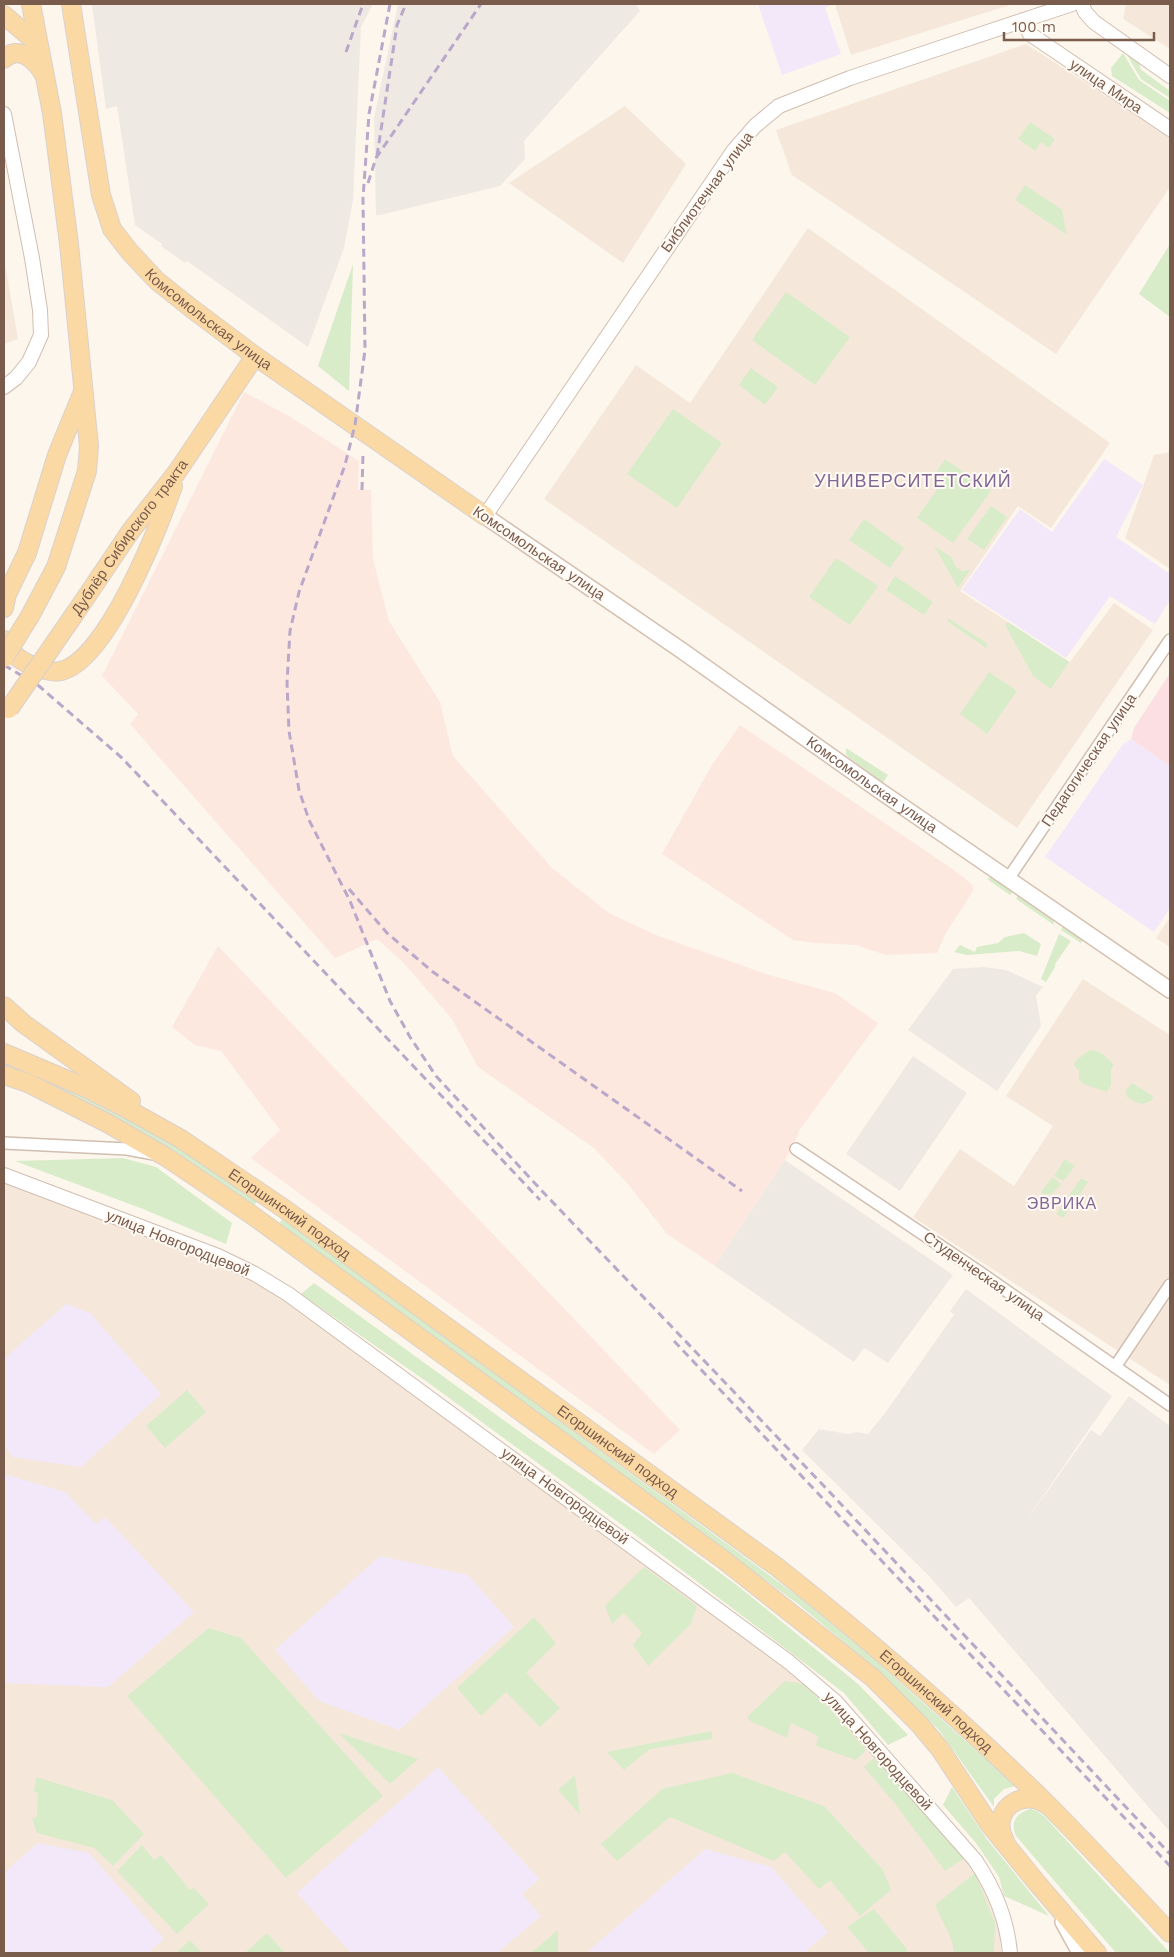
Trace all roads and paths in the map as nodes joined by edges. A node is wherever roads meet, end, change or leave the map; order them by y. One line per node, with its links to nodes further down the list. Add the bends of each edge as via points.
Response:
1 (31, 4): 8 (main road)
2 (71, 4): 14 (main road, Комсомольская улица, via 101,195 112,229)
3 (83, 4): 14 (main road, via 108,189)
4 (1072, 4): 7 (street, Библиотечная улица)
5 (1082, 4): 11 (street, via 1094,22)
6 (4, 15): 8 (main road)
7 (1023, 20): 13 (street, улица Мира, via 1030,34); 19 (street, Библиотечная улица, via 850,78 779,106 766,115 734,150)
8 (38, 44): 10 (main road)
9 (4, 59): 10 (main road, via 18,53 29,56)
10 (43, 74): 17 (main road, via 52,113 69,244)
11 (1170, 76)
12 (4, 114): 16 (street, via 32,258 41,335 29,362)
13 (1170, 129)
14 (121, 241): 15 (main road, Комсомольская улица, via 167,289)
15 (255, 356): 18 (main road, Дублёр Сибирского тракта); 19 (main road, Комсомольская улица)
16 (4, 387)
17 (83, 392): 20 (main road, via 58,455 27,553 7,594); 23 (main road, bridge, via 89,446 86,471 73,516 56,567)
18 (177, 472): 21 (main road, via 140,565 100,640 88,653 61,671 48,671 29,665 16,656); 24 (main road, Дублёр Сибирского тракта, bridge, via 130,532)
19 (485, 516): 25 (main road, Комсомольская улица)
20 (4, 608)
21 (4, 640)
22 (1170, 640): 25 (street, Педагогическая улица)
23 (4, 658)
24 (6, 713)
25 (1008, 880): 26 (main road, Комсомольская улица)
26 (1170, 990)
27 (4, 1006): 30 (main road)
28 (4, 1053): 30 (main road, Егоршинский подход, via 84,1087)
29 (4, 1074): 33 (main road, Егоршинский подход, via 109,1124)
30 (181, 1139): 38 (main road, Егоршинский подход, via 286,1210 777,1567 881,1652)
31 (4, 1142): 33 (street, via 127,1149)
32 (796, 1149): 36 (street, Студенческая улица)
33 (166, 1157): 39 (main road, Егоршинский подход, via 252,1215 628,1490 873,1678 940,1749)
34 (4, 1174): 42 (street, улица Новгородцевой, via 218,1256 288,1294 789,1662 836,1702 975,1860 996,1897)
35 (1170, 1285): 36 (street)
36 (1115, 1367): 37 (street, Студенческая улица)
37 (1170, 1405)
38 (1050, 1807): 39 (main road, via 1028,1798 1009,1806 1002,1815 1000,1827); 41 (main road, Егоршинский подход)
39 (1008, 1846): 40 (main road, Егоршинский подход)
40 (1037, 1883): 43 (main road); 44 (main road, Егоршинский подход)
41 (1170, 1933)
42 (1010, 1953)
43 (1080, 1953)
44 (1097, 1953)

